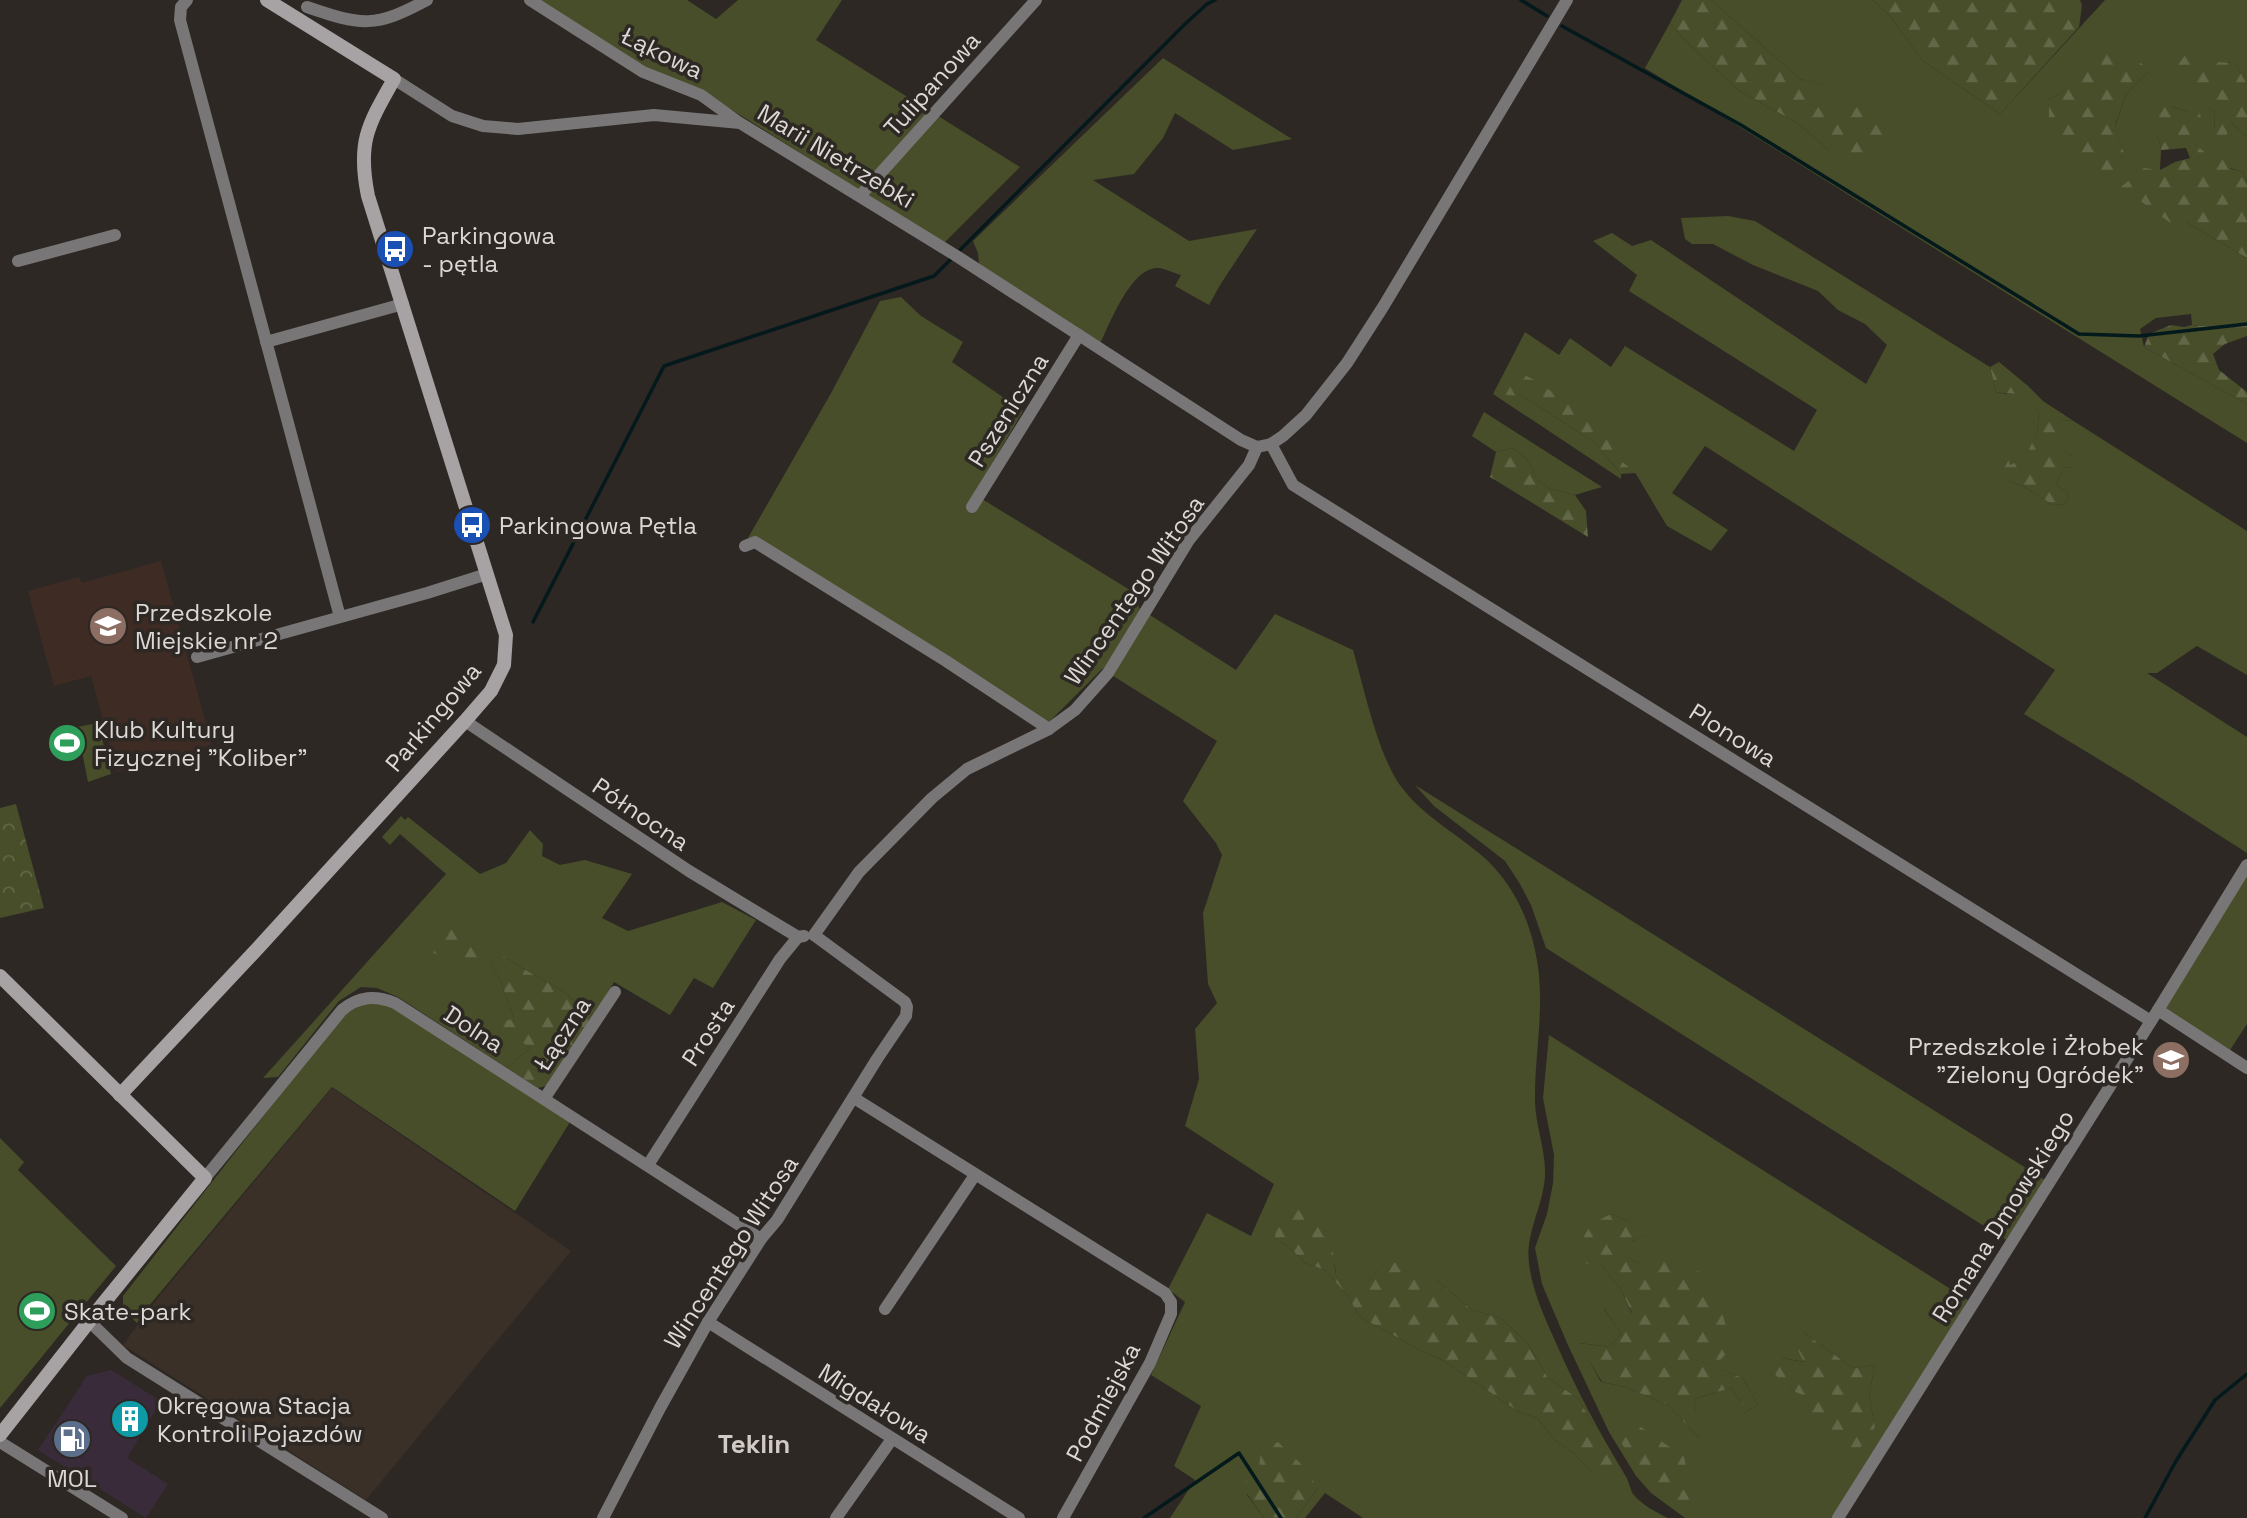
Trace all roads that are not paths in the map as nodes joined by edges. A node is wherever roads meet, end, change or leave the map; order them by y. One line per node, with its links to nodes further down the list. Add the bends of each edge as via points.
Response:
1 (187, 0): 16 (street, via 181,6 180,20)
2 (267, 0): 8 (street, Marii Nietrzebki)
3 (427, 0): 7 (street, via 383,20 362,23)
4 (530, 0): 10 (street, Łąkowa, via 643,72 701,95)
5 (1036, 0): 11 (street, Tulipanowa)
6 (1567, 0): 17 (street, via 1347,363 1306,415)
7 (309, 4): 8 (street)
8 (299, 20): 9 (street, Marii Nietrzebki)
9 (394, 79): 10 (street, Marii Nietrzebki, via 452,116 483,126 518,129 654,115); 14 (street, Parkingowa, via 372,119 363,169)
10 (740, 123): 11 (street, Marii Nietrzebki)
11 (860, 196): 15 (street, Marii Nietrzebki)
12 (115, 235): 13 (street)
13 (19, 261)
14 (403, 304): 16 (street); 21 (street, Parkingowa)
15 (1079, 335): 18 (street, Marii Nietrzebki); 19 (street, Pszeniczna)
16 (266, 341): 22 (street)
17 (1270, 444): 18 (street); 31 (street, Plonowa, via 1293,485)
18 (1257, 447): 25 (street, Wincentego Witosa, via 1249,465 1189,540 1108,673 1075,710)
19 (972, 507)
20 (745, 546): 25 (street, via 755,542)
21 (487, 573): 22 (street); 24 (street, Parkingowa, via 506,635 504,665 491,691)
22 (340, 617): 23 (street)
23 (197, 657)
24 (465, 721): 28 (street, Północna, via 688,871); 33 (street, Parkingowa)
25 (1049, 729): 27 (street, Wincentego Witosa, via 967,769 932,798 859,872)
26 (2247, 865): 31 (street, Romana Dmowskiego)
27 (814, 935): 28 (street); 34 (street, Wincentego Witosa, via 905,1002 907,1011)
28 (798, 937): 36 (street, Prosta)
29 (0, 976): 33 (street)
30 (615, 992): 35 (street, Łączna)
31 (2155, 1016): 32 (street, Plonowa); 52 (street, Romana Dmowskiego)
32 (2247, 1068)
33 (120, 1095): 38 (street)
34 (854, 1098): 37 (street); 39 (street, Wincentego Witosa)
35 (544, 1100): 36 (street, Dolna); 38 (street, Dolna, via 396,1003 359,999 335,1017)
36 (648, 1165): 39 (street, Dolna)
37 (975, 1175): 40 (street); 51 (street, Podmiejska, via 1165,1293 1171,1302 1171,1314 1150,1363)
38 (205, 1178): 41 (street)
39 (761, 1239): 42 (street, Wincentego Witosa)
40 (885, 1310)
41 (89, 1321): 43 (street); 47 (street, via 127,1358)
42 (708, 1322): 44 (street, Migdałowa); 48 (street, Wincentego Witosa)
43 (0, 1435)
44 (892, 1439): 49 (street); 50 (street, Migdałowa)
45 (0, 1442): 46 (street)
46 (122, 1518)
47 (382, 1518)
48 (603, 1518)
49 (836, 1518)
50 (1020, 1518)
51 (1063, 1518)
52 (1838, 1518)

